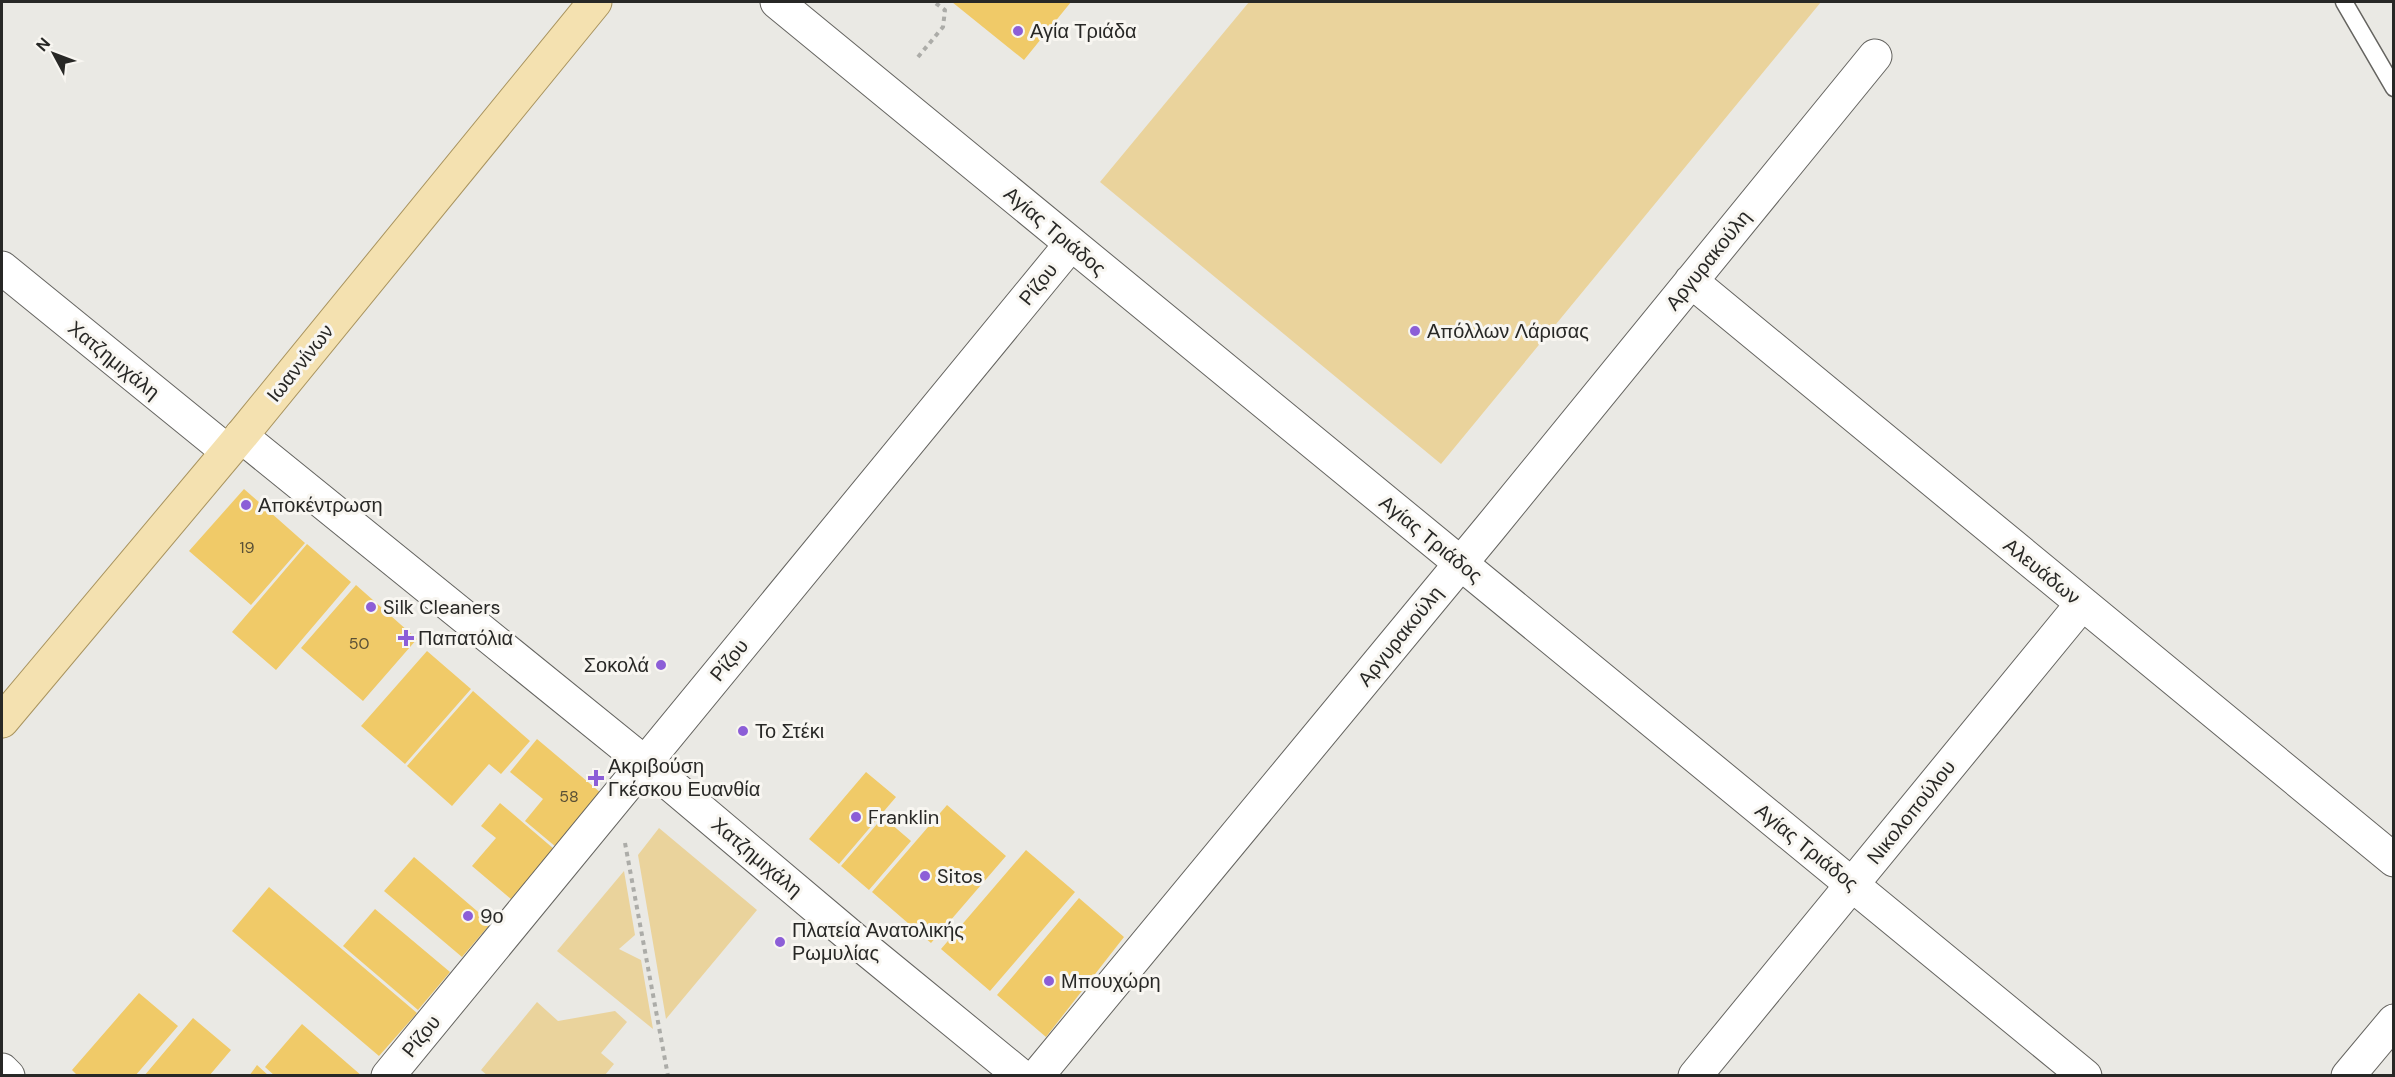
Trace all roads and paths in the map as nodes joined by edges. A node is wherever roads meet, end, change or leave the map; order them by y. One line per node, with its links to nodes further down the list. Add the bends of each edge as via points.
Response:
1 (595, 2): 11 (main road, Ιωαννίνων)
2 (777, 2): 8 (street, Αγίας Τριάδος)
3 (934, 2): 6 (path, via 945,10 943,27)
4 (2344, 2): 7 (lane)
5 (1875, 56): 10 (street, Αργυρακούλη)
6 (918, 57)
7 (2394, 88)
8 (1071, 244): 12 (street, Αγίας Τριάδος); 15 (street, Ρίζου)
9 (2, 268): 11 (street, Χατζημιχάλη)
10 (1691, 281): 12 (street, Αργυρακούλη); 13 (street, Αλευάδων)
11 (234, 443): 14 (main road, Ιωαννίνων); 15 (street, Χατζημιχάλη)
12 (1459, 563): 18 (street, Αγίας Τριάδος); 25 (street, Αργυρακούλη)
13 (2082, 604): 17 (street, Αλευάδων); 18 (street, Νικολοπούλου)
14 (2, 721)
15 (645, 763): 16 (street, Ρίζου); 24 (street, Χατζημιχάλη)
16 (617, 797): 22 (street, Ρίζου); 23 (path)
17 (2394, 861)
18 (1852, 884): 26 (street, Νικολοπούλου); 27 (street, Αγίας Τριάδος)
19 (2394, 1021): 28 (street)
20 (2, 1070): 21 (street)
21 (8, 1076)
22 (388, 1076)
23 (668, 1076)
24 (1021, 1076)
25 (1037, 1076)
26 (1695, 1076)
27 (2085, 1076)
28 (2348, 1076)

